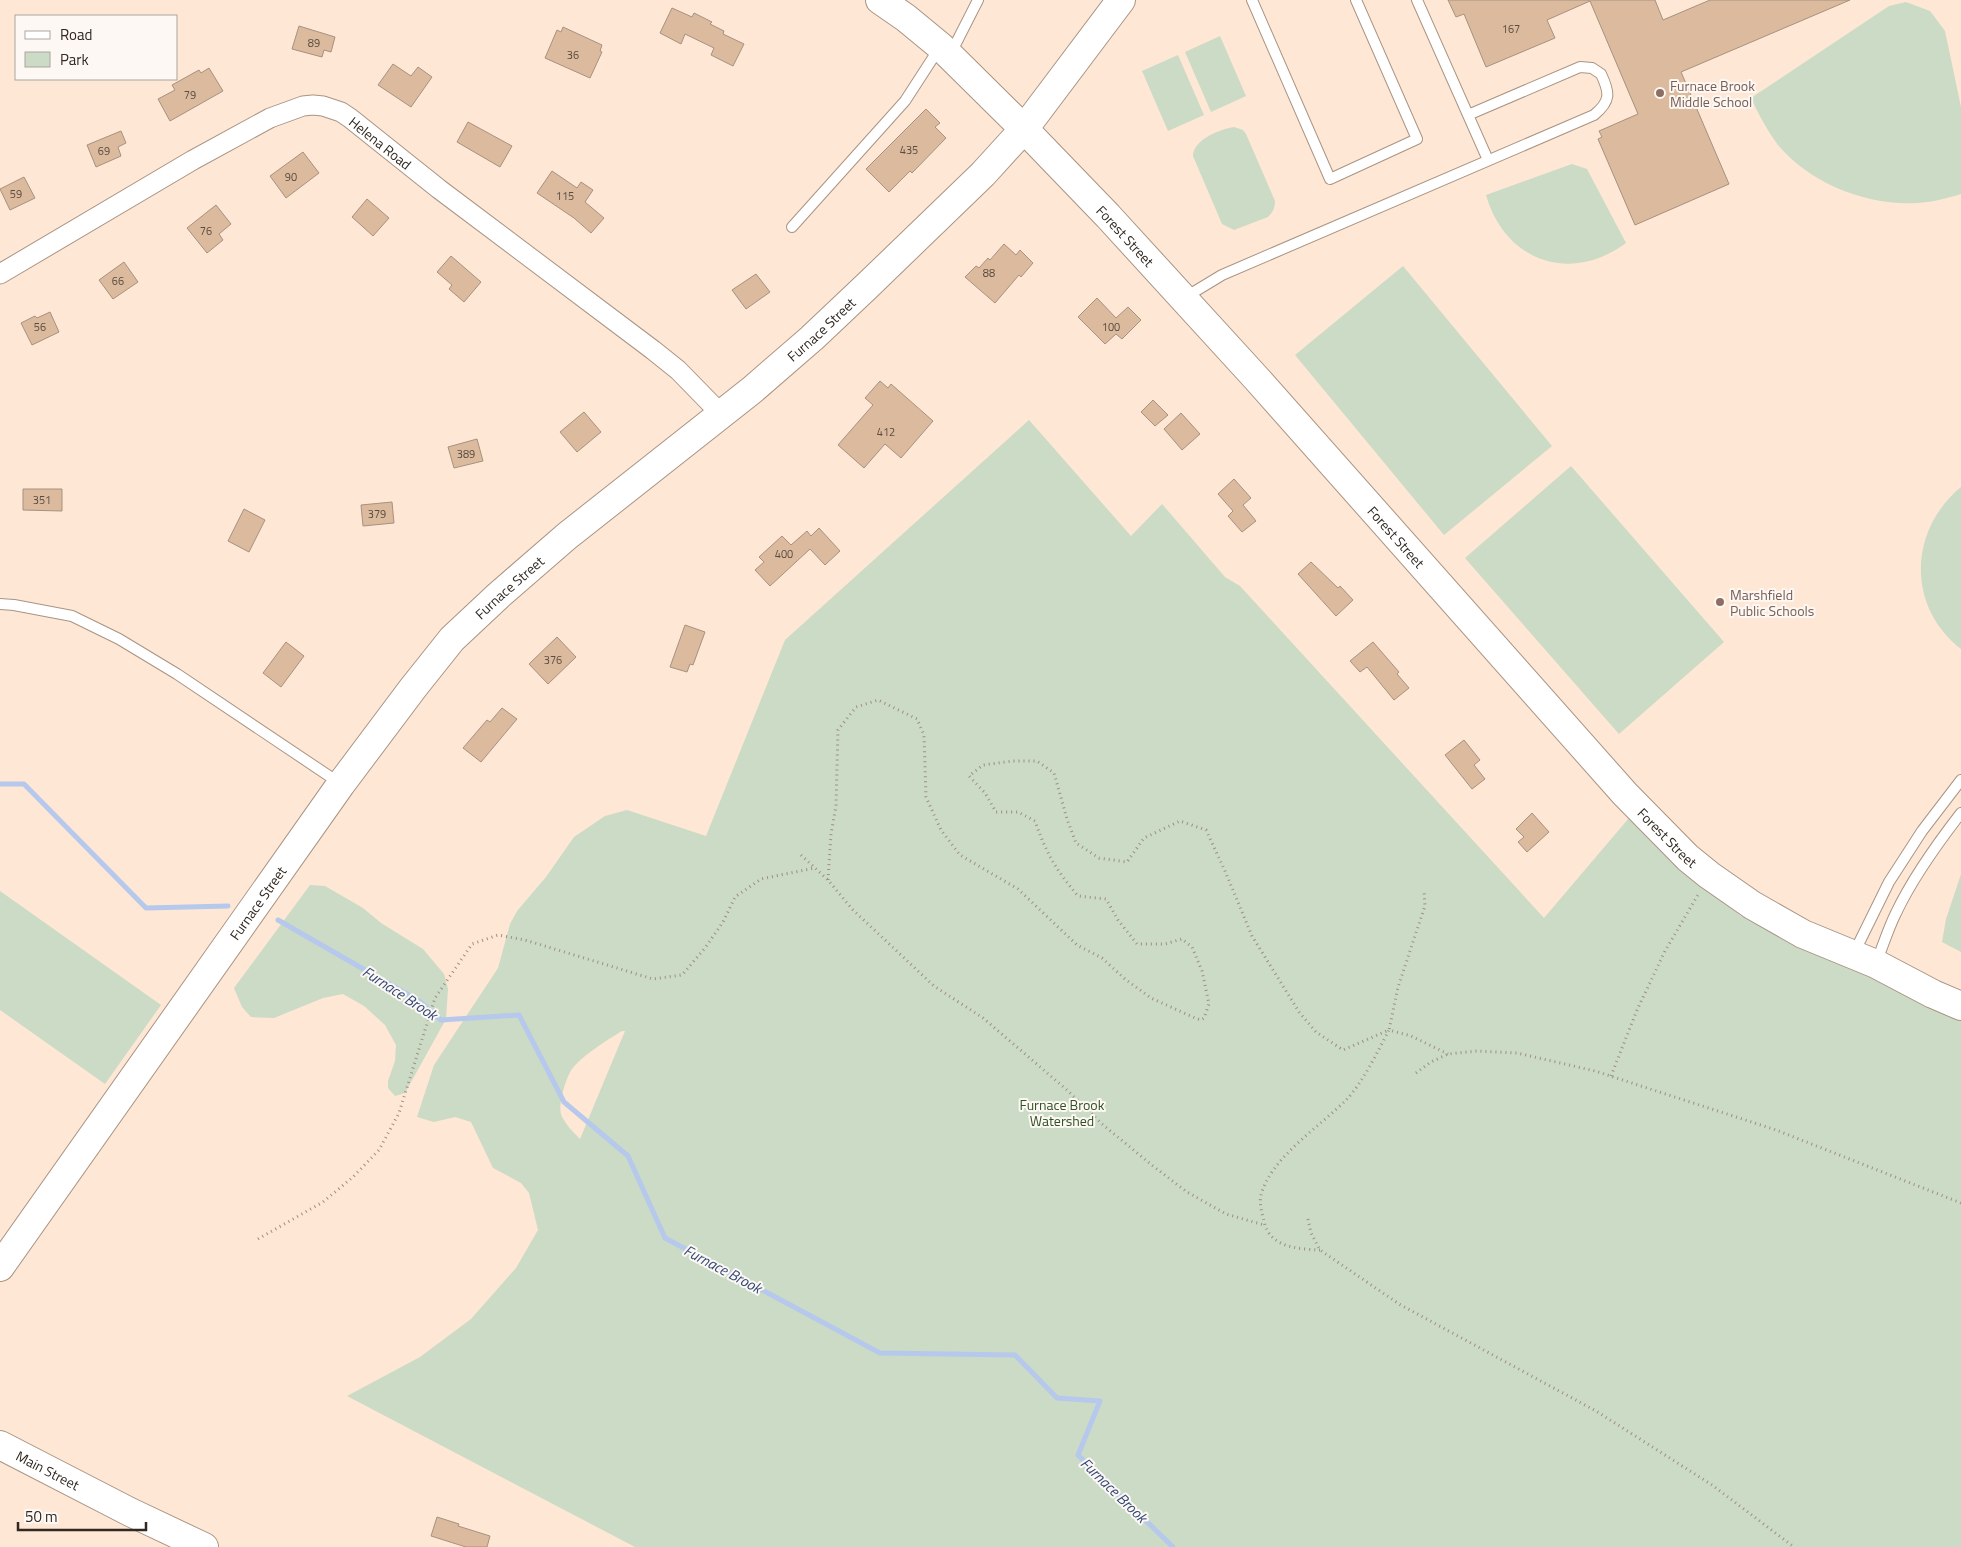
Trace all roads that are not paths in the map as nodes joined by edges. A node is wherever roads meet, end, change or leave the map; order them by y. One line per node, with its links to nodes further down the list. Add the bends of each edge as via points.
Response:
1 (880, 0): 7 (main road, Forest Street)
2 (978, 0): 7 (lane)
3 (1252, 0): 4 (lane, via 1330,179 1417,139)
4 (1356, 0)
5 (1417, 0): 8 (lane)
6 (1112, 6): 9 (main road, Furnace Street)
7 (945, 51): 9 (main road, Forest Street); 11 (lane, via 906,101)
8 (1468, 114): 10 (lane); 10 (lane, via 1580,67 1592,68 1601,74 1608,95 1604,107 1594,115)
9 (1024, 128): 13 (main road, Forest Street); 14 (main road, Furnace Street, via 976,180 840,312)
10 (1488, 160): 13 (lane, via 1222,275)
11 (792, 227)
12 (0, 274): 14 (street, Helena Road, via 270,118 303,106 323,106 350,118 653,350 678,370)
13 (1183, 299): 19 (main road, Forest Street, via 1625,794 1669,839 1709,875 1774,919)
14 (721, 414): 17 (main road, Furnace Street, via 592,515 473,618 432,663)
15 (0, 604): 17 (lane, via 72,616 119,639)
16 (1961, 780): 19 (lane, via 1922,831 1890,882)
17 (342, 784): 21 (main road, Furnace Street)
18 (1961, 812): 19 (lane, via 1916,876)
19 (1865, 960): 20 (main road, Forest Street)
20 (1961, 1006)
21 (0, 1267)
22 (0, 1445): 23 (main road, Main Street)
23 (204, 1547)

